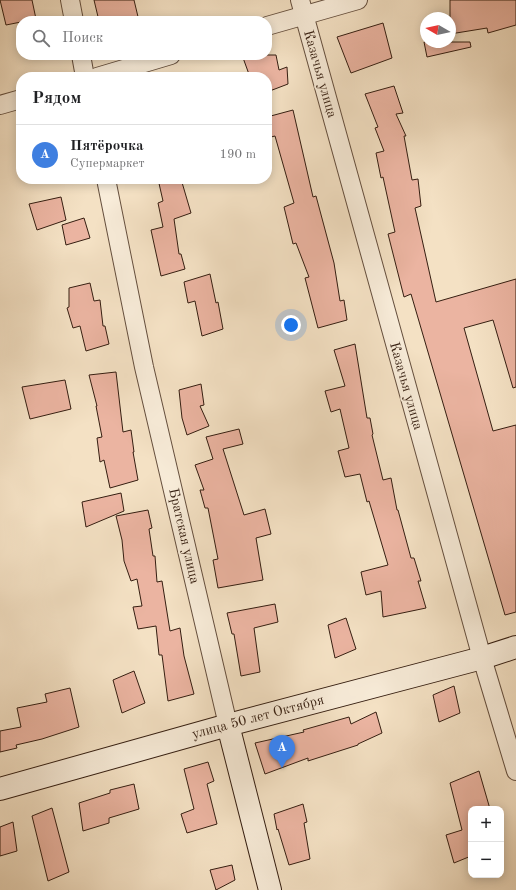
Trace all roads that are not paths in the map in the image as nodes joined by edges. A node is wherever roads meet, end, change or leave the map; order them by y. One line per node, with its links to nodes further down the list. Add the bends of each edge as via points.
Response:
1 (70, 0): 4 (street)
2 (358, 0): 3 (street)
3 (302, 8): 5 (street); 14 (street, Казачья улица)
4 (73, 16)
5 (272, 23)
6 (82, 60): 8 (street)
7 (154, 60): 9 (street)
8 (84, 72)
9 (114, 72)
10 (16, 100): 11 (street)
11 (0, 105)
12 (107, 184): 15 (street, Братская улица, via 144,366)
13 (516, 647): 14 (main road, улица 50 лет Октября)
14 (482, 658): 15 (main road, улица 50 лет Октября); 16 (street, Казачья улица)
15 (228, 725): 17 (main road, улица 50 лет Октября); 18 (main road, Братская улица)
16 (516, 771)
17 (0, 789)
18 (270, 890)

